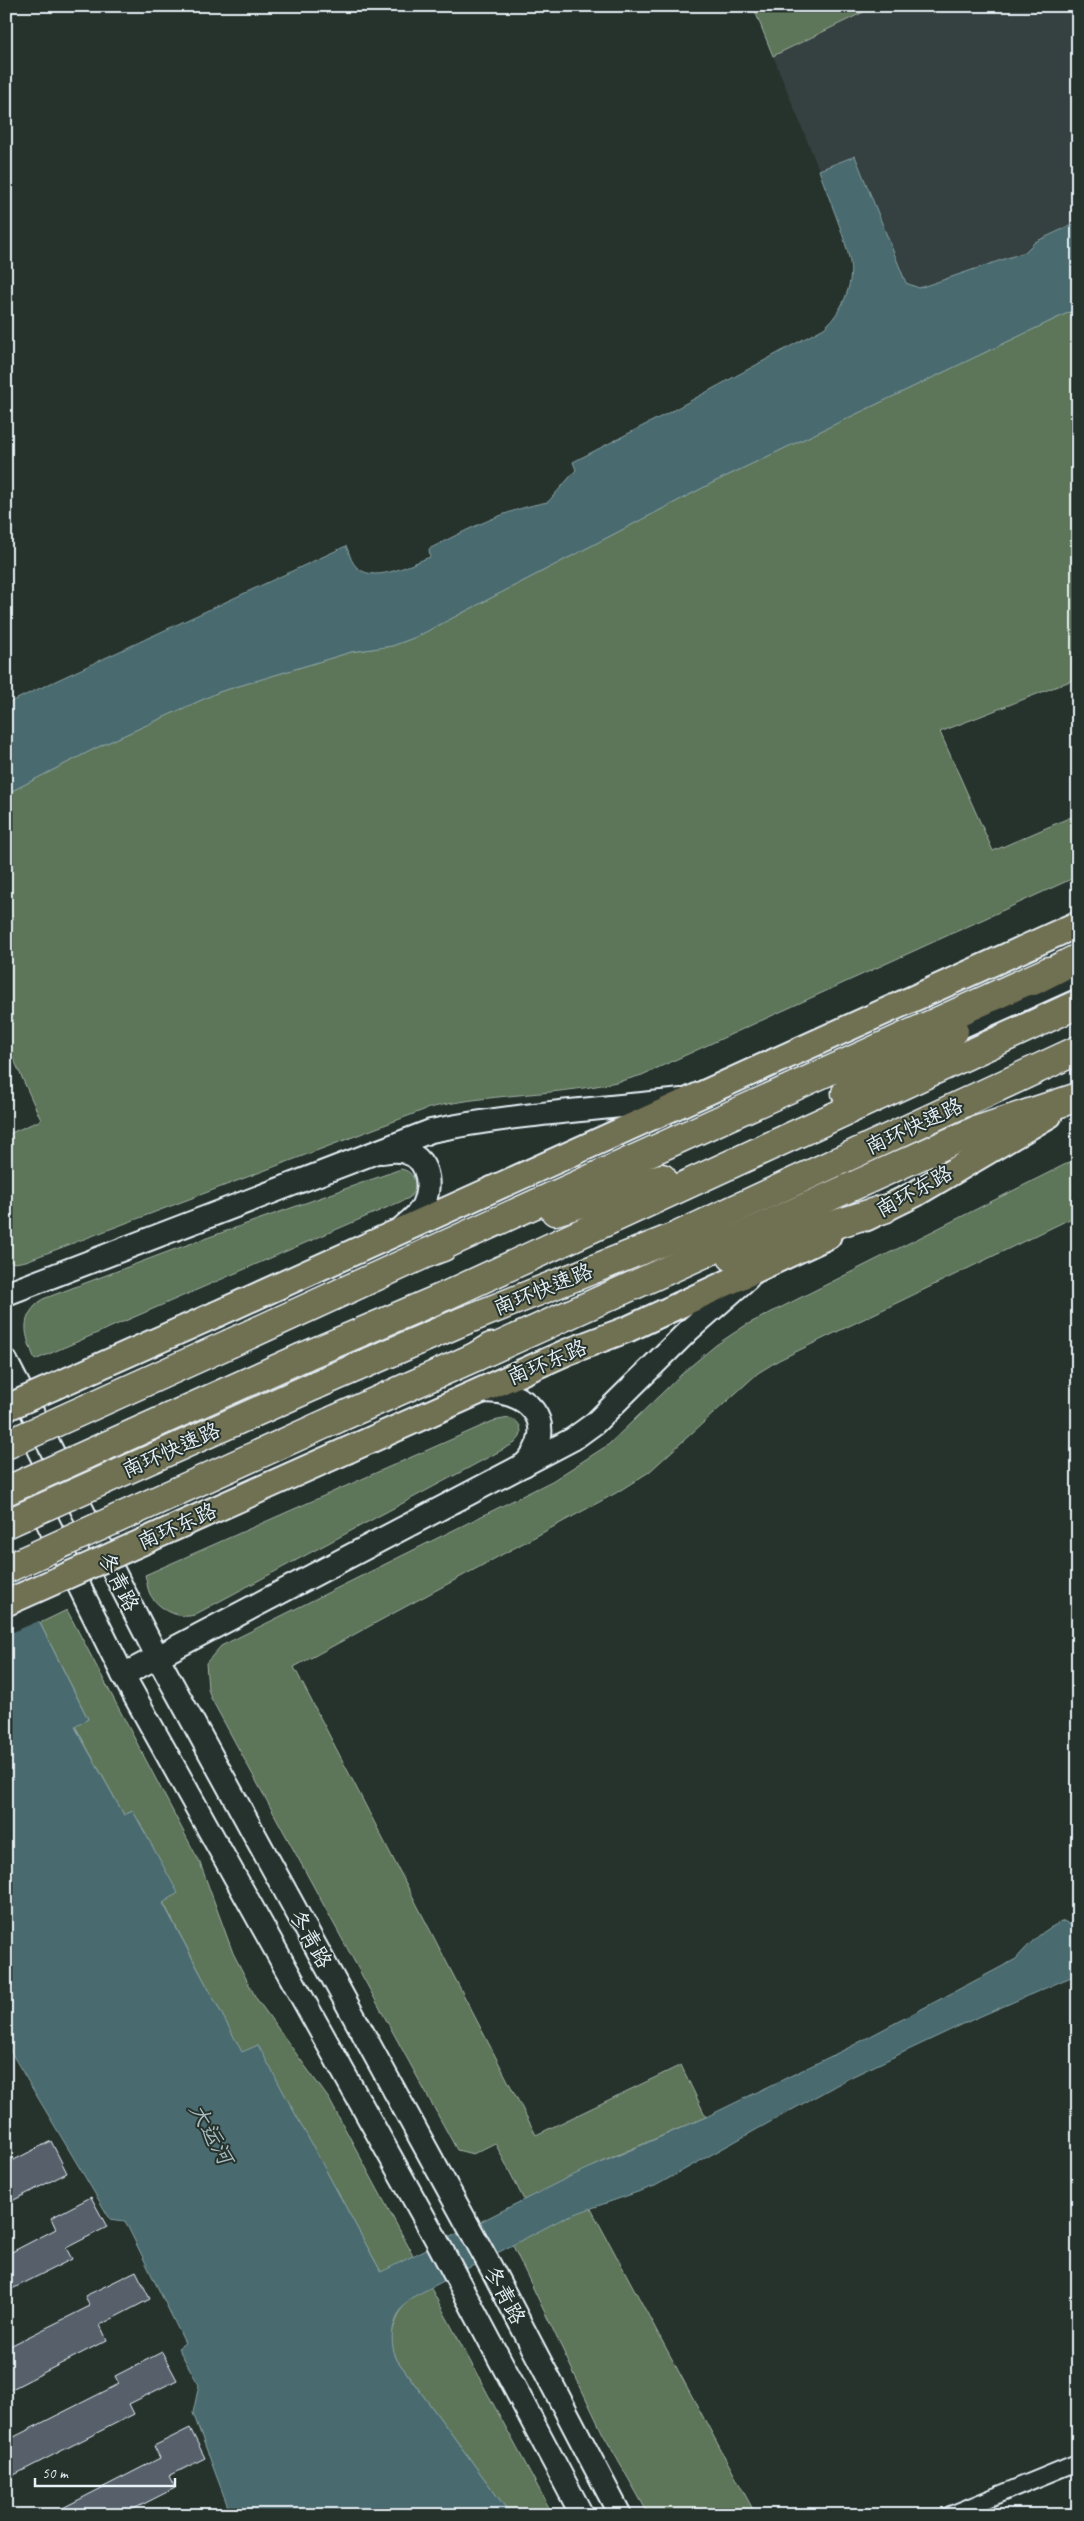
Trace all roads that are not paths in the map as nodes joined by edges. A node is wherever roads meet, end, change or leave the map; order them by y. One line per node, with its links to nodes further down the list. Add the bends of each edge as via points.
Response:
1 (1078, 924): 10 (main road)
2 (1078, 958): 3 (highway)
3 (1049, 971): 6 (highway); 17 (highway)
4 (1078, 978): 6 (street)
5 (1072, 1007): 11 (highway, 南环快速路); 22 (highway, 南环快速路)
6 (937, 1041): 11 (highway)
7 (1078, 1050): 16 (highway, 南环快速路)
8 (1078, 1068): 19 (highway)
9 (1078, 1098): 14 (main road, 南环东路); 21 (highway, via 975,1132)
10 (690, 1100): 12 (main road, via 486,1120 431,1131); 15 (main road)
11 (831, 1102): 13 (highway, 南环快速路)
12 (366, 1155): 15 (main road, via 405,1152 414,1156 426,1170 428,1185 424,1201 418,1213); 20 (main road)
13 (662, 1178): 17 (highway); 22 (highway, 南环快速路)
14 (884, 1209): 18 (main road, 南环东路); 21 (highway)
15 (396, 1233): 26 (main road, bridge)
16 (677, 1236): 19 (highway); 31 (highway, 南环快速路, bridge, via 462,1322)
17 (427, 1253): 28 (highway, bridge)
18 (757, 1270): 25 (main road, 南环东路); 29 (main road, via 689,1330 595,1423 573,1439)
19 (582, 1293): 23 (highway)
20 (6, 1294)
21 (614, 1294): 23 (highway)
22 (443, 1297): 30 (highway, 南环快速路, bridge)
23 (475, 1357): 32 (highway, bridge)
24 (6, 1361): 34 (main road, 冬青路)
25 (478, 1392): 29 (main road, via 512,1394 530,1406 540,1432 536,1450); 33 (main road, 南环东路, bridge)
26 (6, 1408)
27 (6, 1438): 35 (main road, 冬青路)
28 (6, 1445)
29 (524, 1465): 34 (main road)
30 (6, 1491)
31 (6, 1524)
32 (6, 1569)
33 (6, 1603)
34 (158, 1658): 35 (main road); 38 (main road, 冬青路, via 494,2273)
35 (123, 1676): 37 (main road, 冬青路, via 436,2239)
36 (1078, 2462): 39 (street)
37 (582, 2515)
38 (620, 2515)
39 (949, 2515)

